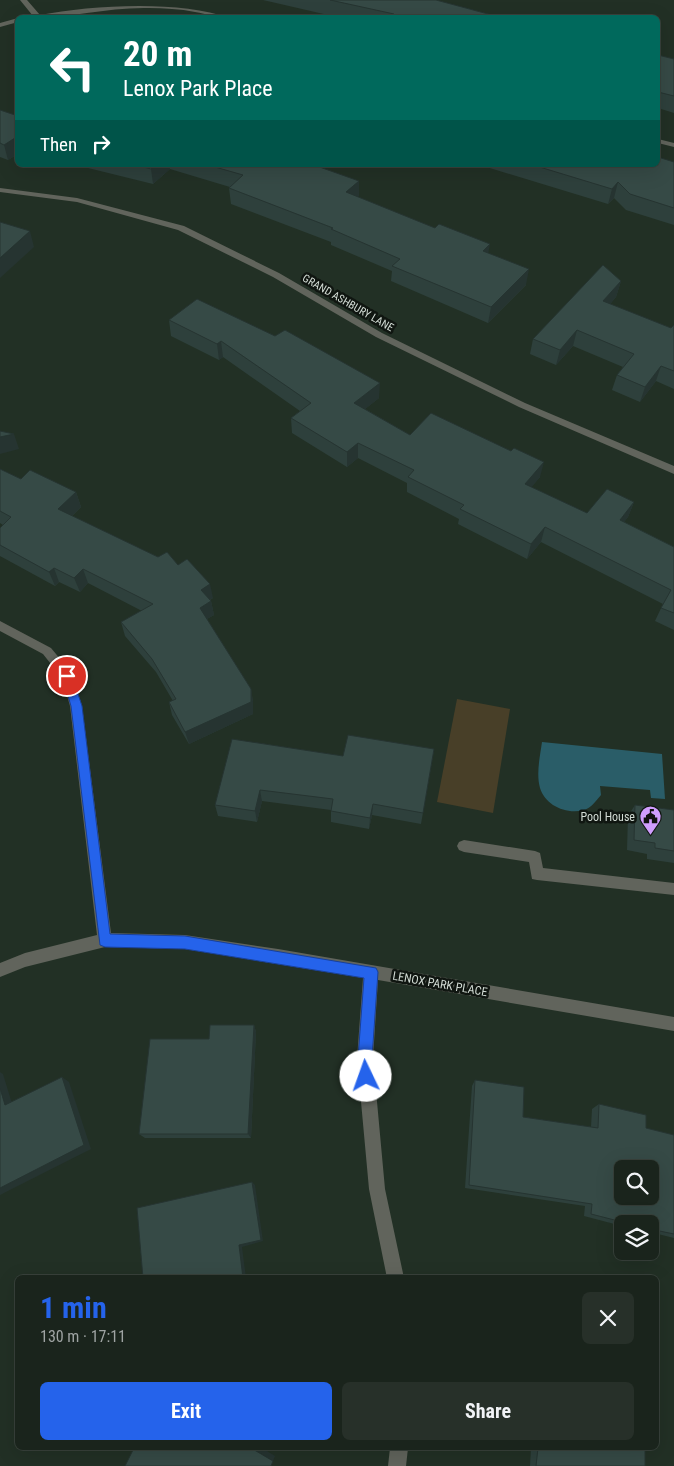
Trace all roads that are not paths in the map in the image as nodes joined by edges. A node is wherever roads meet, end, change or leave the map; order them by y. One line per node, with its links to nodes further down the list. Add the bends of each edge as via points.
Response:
1 (23, 0): 2 (street)
2 (34, 15)
3 (46, 15): 4 (street, via 79,9 137,6 188,9)
4 (213, 15)
5 (15, 21): 6 (street)
6 (0, 25)
7 (660, 141): 8 (street)
8 (674, 145)
9 (0, 190): 10 (street, GRAND ASHBURY LANE, via 77,200 182,228 276,275 379,335 522,406)
10 (674, 470)
11 (0, 626): 14 (street, via 47,651 67,676 76,706)
12 (464, 846): 13 (street, via 535,857 537,874)
13 (674, 889)
14 (105, 940): 15 (street, LENOX PARK PLACE, via 25,960); 16 (street, LENOX PARK PLACE, via 185,942)
15 (0, 970)
16 (371, 972): 17 (street, LENOX PARK PLACE); 18 (street, via 365,1058 377,1189)
17 (674, 1024)
18 (395, 1275)
19 (399, 1450): 20 (street)
20 (397, 1466)

